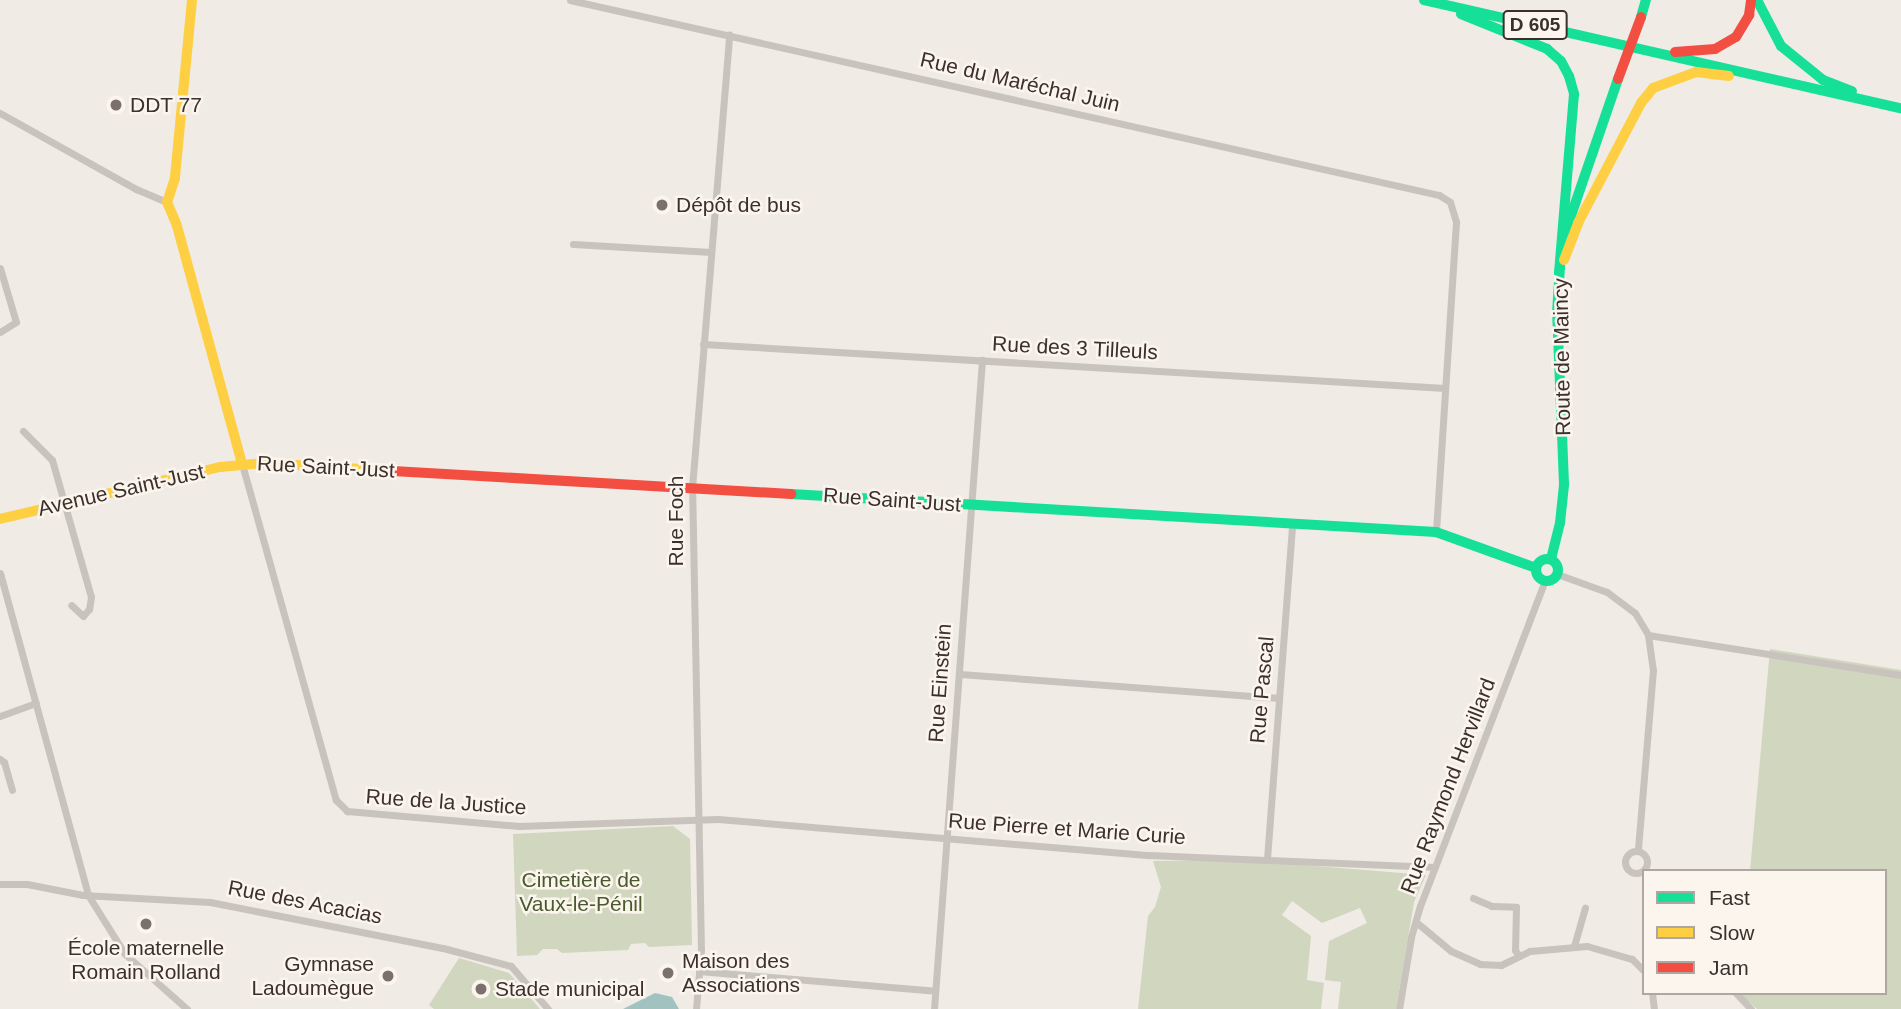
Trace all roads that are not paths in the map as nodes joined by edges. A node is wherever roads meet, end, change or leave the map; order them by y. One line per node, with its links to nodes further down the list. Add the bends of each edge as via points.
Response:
1 (192, 0): 12 (street, via 175,178)
2 (570, 0): 7 (street, Rue du Maréchal Juin)
3 (1423, 0): 8 (street, D 605); 16 (street, via 1548,49 1569,76 1574,94)
4 (1646, 0): 16 (street, Route de Maincy, bridge, via 1569,218)
5 (1751, 0): 8 (street, via 1743,28 1715,49)
6 (1757, 0): 10 (street, via 1781,46 1801,64 1841,87)
7 (729, 35): 14 (street, Rue Foch); 21 (street, Rue du Maréchal Juin, via 1439,195 1455,211)
8 (1647, 50): 9 (street, D 605)
9 (1781, 82): 10 (street, D 605); 16 (street, via 1696,72 1653,88 1578,223)
10 (1901, 107)
11 (0, 113): 12 (street)
12 (167, 202): 23 (street)
13 (573, 244): 14 (street)
14 (710, 252): 19 (street, Rue Foch)
15 (0, 268): 17 (street)
16 (1559, 273): 30 (street, Route de Maincy, via 1564,484)
17 (2, 288): 18 (street, via 16,323)
18 (0, 332)
19 (704, 344): 20 (street, Rue des 3 Tilleuls); 24 (street, Rue Foch)
20 (982, 360): 21 (street, Rue des 3 Tilleuls); 26 (street, Rue Einstein)
21 (1445, 388): 29 (street)
22 (23, 431): 25 (street, via 52,460)
23 (242, 463): 24 (street, Rue Saint-Just); 25 (street, Avenue Saint-Just); 44 (street, Rue de la Justice, via 340,806 365,814 519,826)
24 (692, 488): 26 (street, Rue Saint-Just); 44 (street, Rue Foch)
25 (64, 503): 27 (street, Avenue Saint-Just); 35 (street, via 90,597 83,616)
26 (971, 504): 28 (street, Rue Saint-Just); 37 (street, Rue Einstein)
27 (0, 519)
28 (1292, 524): 29 (street, Rue Saint-Just); 39 (street, Rue Pascal)
29 (1436, 532): 31 (street, Rue Saint-Just)
30 (1551, 559): 31 (street, via 1541,560); 33 (street, via 1557,564)
31 (1536, 568): 34 (street)
32 (0, 573): 40 (street)
33 (1557, 574): 34 (street); 36 (street, via 1607,592 1635,613)
34 (1545, 581): 48 (street, Rue Raymond Hervillard)
35 (71, 605)
36 (1648, 635): 38 (street); 46 (street, via 1653,670)
37 (960, 674): 39 (street); 45 (street, Rue Einstein)
38 (1901, 676)
39 (1279, 698): 47 (street, Rue Pascal)
40 (36, 703): 41 (street); 52 (street)
41 (0, 716)
42 (0, 759): 43 (street)
43 (12, 790)
44 (697, 819): 45 (street, Rue Pierre et Marie Curie); 59 (street, Rue Foch)
45 (946, 838): 47 (street, Rue Pierre et Marie Curie, via 1149,855); 60 (street, Rue Einstein)
46 (1638, 850): 49 (street, via 1647,859); 50 (street, via 1627,855 1626,866 1631,872)
47 (1267, 859): 48 (street, Rue Pierre et Marie Curie)
48 (1435, 867): 55 (street, Rue Raymond Hervillard)
49 (1644, 869)
50 (1642, 871)
51 (0, 884): 52 (street, Rue des Acacias)
52 (88, 895): 62 (street, via 125,954); 63 (street, Rue des Acacias, via 210,902 410,940 511,966)
53 (1473, 898): 57 (street, via 1492,906 1516,906)
54 (1586, 908): 56 (street)
55 (1416, 922): 57 (street, via 1451,951 1480,964 1501,965); 66 (street, Rue Raymond Hervillard)
56 (1574, 946): 57 (street); 58 (street, via 1597,947 1632,959)
57 (1519, 956)
58 (1642, 969)
59 (699, 971): 60 (street); 64 (street, Rue Foch)
60 (935, 991): 65 (street, Rue Einstein)
61 (1738, 995): 67 (street)
62 (187, 1009)
63 (548, 1009)
64 (696, 1009)
65 (934, 1009)
66 (1399, 1009)
67 (1751, 1009)

